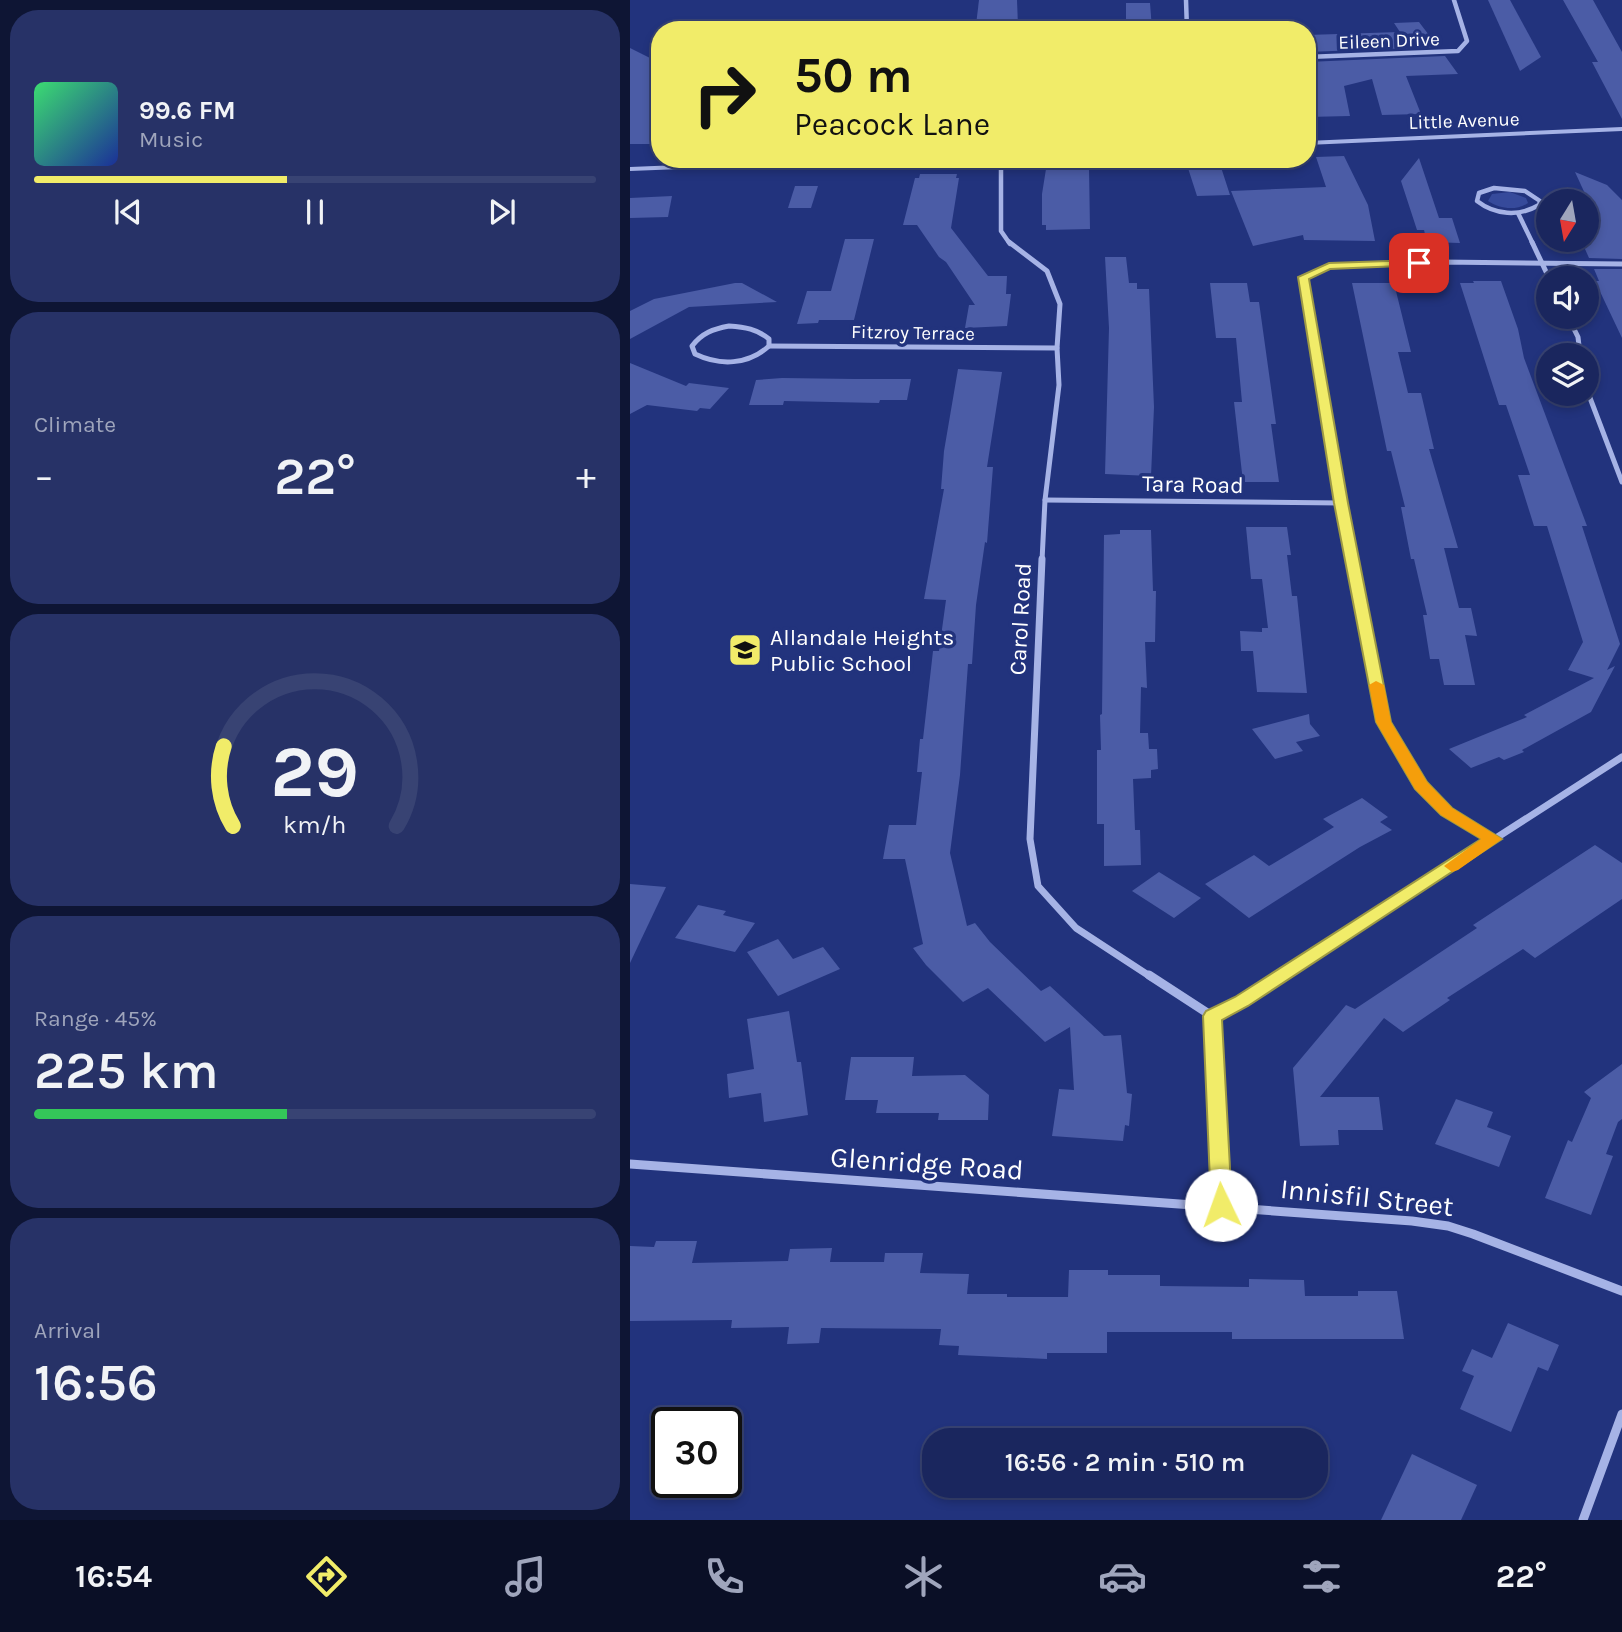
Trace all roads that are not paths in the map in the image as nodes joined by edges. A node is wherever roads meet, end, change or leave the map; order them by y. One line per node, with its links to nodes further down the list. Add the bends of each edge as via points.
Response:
1 (1186, 0): 3 (street)
2 (1454, 0): 4 (street, Eileen Drive, via 1467,41 1458,51)
3 (1187, 21)
4 (1316, 57)
5 (1622, 129): 6 (street, Little Avenue)
6 (1316, 143)
7 (656, 168): 9 (street)
8 (1001, 168): 14 (street, Carol Road, via 1001,231 1011,245 1048,271 1060,304)
9 (630, 169)
10 (1518, 213): 10 (street, via 1535,209 1537,197 1503,188 1485,190 1476,197 1488,209); 11 (street)
11 (1542, 264): 12 (street); 18 (street, via 1329,266 1303,277)
12 (1622, 264)
13 (769, 346): 13 (street, Fitzroy Terrace, via 752,358 719,362 703,359 692,346 704,334 736,327 764,333); 14 (street, Fitzroy Terrace)
14 (1057, 348): 17 (street, Carol Road, via 1059,385)
15 (1593, 406): 16 (street)
16 (1622, 482)
17 (1045, 500): 18 (street, Tara Road); 21 (street, Carol Road, via 1030,839 1038,886 1076,928)
18 (1341, 503): 20 (street, via 1383,722 1421,785 1446,812)
19 (1622, 757): 20 (street)
20 (1493, 839): 21 (street)
21 (1212, 1016): 23 (street)
22 (630, 1164): 23 (street, Glenridge Road)
23 (1221, 1205): 24 (street, Innisfil Street, via 1448,1226)
24 (1622, 1291)
25 (1622, 1414): 26 (street)
26 (1583, 1520)

